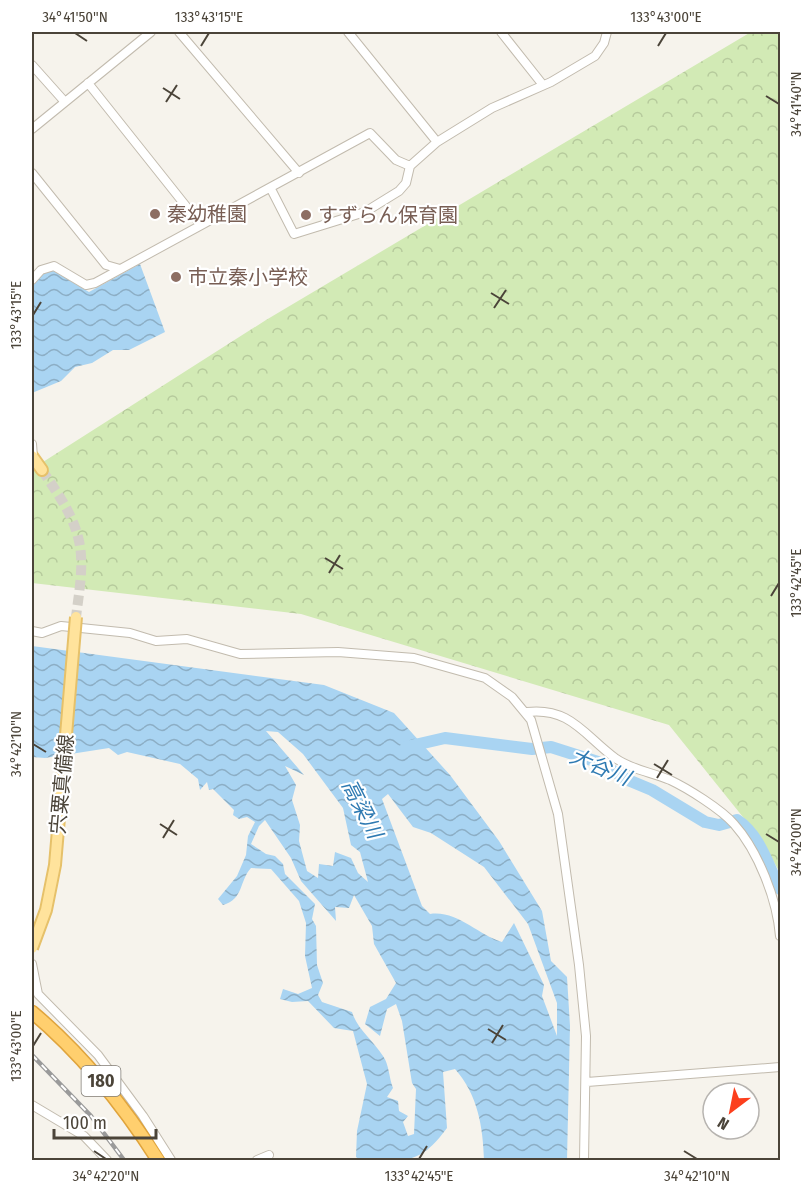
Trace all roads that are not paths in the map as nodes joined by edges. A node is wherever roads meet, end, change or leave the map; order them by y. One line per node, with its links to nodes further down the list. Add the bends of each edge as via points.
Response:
1 (152, 32): 7 (street)
2 (179, 32): 14 (street)
3 (348, 32): 11 (street)
4 (501, 32): 8 (street)
5 (606, 32): 8 (street, via 596,56)
6 (32, 65): 9 (street)
7 (88, 83): 9 (street); 16 (street)
8 (543, 85): 11 (street, via 492,108)
9 (65, 102): 10 (street)
10 (32, 129)
11 (437, 142): 12 (street)
12 (410, 166): 14 (street, via 396,160 370,133); 15 (street, via 403,187 382,202 302,233 294,234)
13 (32, 173): 17 (street, via 106,265)
14 (299, 173): 15 (street)
15 (271, 189): 16 (street)
16 (201, 225): 17 (street)
17 (120, 269): 18 (street, via 90,285 54,266 41,270)
18 (32, 280)
19 (32, 444): 20 (street)
20 (32, 456): 21 (main road)
21 (42, 470)
22 (76, 617): 26 (main road, 宍粟真備線, bridge, via 55,865 46,910)
23 (32, 631): 24 (street, via 42,633 61,626 130,633 156,641 187,639 240,654 339,651 414,658 485,678)
24 (527, 712): 25 (street, via 546,710 561,714 615,758 631,768 669,780 734,824 768,884); 30 (street, via 558,814 579,965)
25 (780, 936)
26 (32, 948)
27 (32, 964): 35 (street, via 38,994 98,1055)
28 (32, 1012): 34 (highway, 180, via 68,1044 115,1097)
29 (780, 1067): 30 (street)
30 (587, 1082): 37 (street)
31 (32, 1105): 33 (street, via 84,1136)
32 (269, 1155): 36 (street)
33 (107, 1161)
34 (158, 1161)
35 (171, 1161)
36 (257, 1161)
37 (585, 1161)

